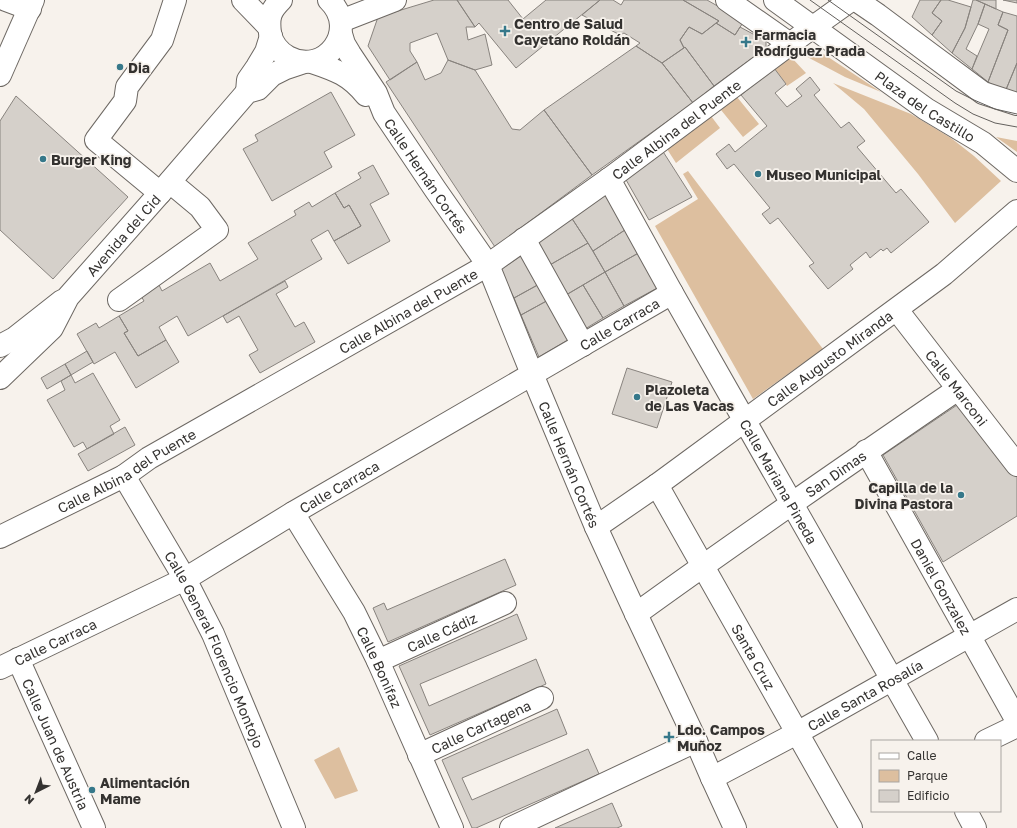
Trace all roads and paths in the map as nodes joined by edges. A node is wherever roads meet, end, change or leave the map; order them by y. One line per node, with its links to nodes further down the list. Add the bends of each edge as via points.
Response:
1 (6, 0): 10 (street)
2 (175, 0): 23 (street, via 162,40 127,87 125,101 96,140)
3 (243, 0): 14 (street)
4 (281, 0): 14 (street, Avenida del Cid, via 269,18)
5 (395, 0): 11 (street)
6 (727, 0): 13 (street)
7 (851, 0): 12 (street, Calle Albina del Puente)
8 (856, 0): 19 (street, via 983,93)
9 (782, 2): 12 (street, Plaza del Castillo); 13 (street)
10 (32, 4): 17 (street)
11 (335, 12): 16 (street, Avenida del Cid, via 337,44 322,58); 20 (street, via 344,44 376,93)
12 (814, 27): 15 (street, Calle Albina del Puente); 21 (street, Plaza del Castillo, via 926,109 983,143)
13 (767, 28): 15 (street)
14 (270, 32): 16 (street, via 283,55 293,60); 18 (street, Avenida del Cid, via 266,52 248,80)
15 (790, 44): 22 (street, Calle Albina del Puente)
16 (308, 62): 18 (street, Avenida del Cid, via 286,68 272,75 258,88); 20 (street, via 332,68 349,77)
17 (0, 75)
18 (247, 92): 23 (street, Avenida del Cid)
19 (1017, 104)
20 (384, 113): 26 (street, Calle Hernán Cortés)
21 (1017, 170)
22 (609, 178): 25 (street, Calle Albina del Puente); 27 (street, Calle Mariana Pineda)
23 (165, 187): 28 (street, Avenida del Cid); 29 (street, via 200,206 217,230)
24 (1017, 211): 30 (street, Calle Augusto Miranda, via 944,274)
25 (524, 239): 26 (street, Calle Albina del Puente); 31 (street)
26 (488, 265): 33 (street, Calle Hernán Cortés); 39 (street, Calle Albina del Puente, via 149,458)
27 (672, 293): 31 (street, Calle Carraca); 36 (street, Calle Mariana Pineda)
28 (68, 296): 32 (street, via 15,338); 34 (street, Avenida del Cid, via 52,328)
29 (119, 300)
30 (897, 310): 35 (street, Calle Marconi); 36 (street, Calle Augusto Miranda)
31 (583, 345): 33 (street, Calle Carraca)
32 (0, 346)
33 (532, 374): 42 (street, Calle Carraca); 43 (street, Calle Hernán Cortés)
34 (0, 378)
35 (958, 389): 37 (street, San Dimas); 38 (street, Calle Marconi)
36 (745, 420): 40 (street, Calle Augusto Miranda); 41 (street, Calle Mariana Pineda)
37 (866, 451): 41 (street, San Dimas); 50 (street, Daniel Gonzalez)
38 (1017, 465)
39 (124, 476): 44 (street, Calle Albina del Puente); 46 (street, Calle General Florencio Montojo)
40 (657, 485): 43 (street, Calle Augusto Miranda); 45 (street, Santa Cruz)
41 (792, 504): 45 (street, San Dimas); 53 (street, Calle Mariana Pineda)
42 (293, 513): 46 (street, Calle Carraca); 51 (street, Calle Bonifaz, via 354,612)
43 (596, 527): 49 (street, Calle Hernán Cortés)
44 (0, 536)
45 (702, 566): 49 (street, San Dimas); 57 (street, Santa Cruz)
46 (185, 579): 52 (street, Calle Carraca); 65 (street, Calle General Florencio Montojo, via 213,634)
47 (505, 603): 51 (street, Calle Cádiz)
48 (1017, 609): 50 (street, Calle Santa Rosalía)
49 (636, 614): 60 (street, Calle Hernán Cortés)
50 (970, 635): 53 (street, Calle Santa Rosalía); 55 (street, Daniel Gonzalez)
51 (378, 661): 61 (street, Calle Bonifaz)
52 (9, 664): 64 (street, Calle Juan de Austria)
53 (892, 679): 57 (street, Calle Santa Rosalía); 58 (street, Calle Mariana Pineda)
54 (542, 698): 61 (street, Calle Cartagena)
55 (1017, 721)
56 (1017, 726): 59 (street)
57 (797, 733): 62 (street, Calle Santa Rosalía); 69 (street, Santa Cruz)
58 (926, 740)
59 (988, 740)
60 (696, 741): 62 (street, Calle Hernán Cortés); 67 (street)
61 (419, 755): 66 (street, Calle Bonifaz)
62 (712, 778): 68 (street, Calle Hernán Cortés)
63 (967, 812): 70 (street)
64 (94, 828)
65 (294, 828)
66 (452, 828)
67 (511, 828)
68 (735, 828)
69 (851, 828)
70 (975, 828)

